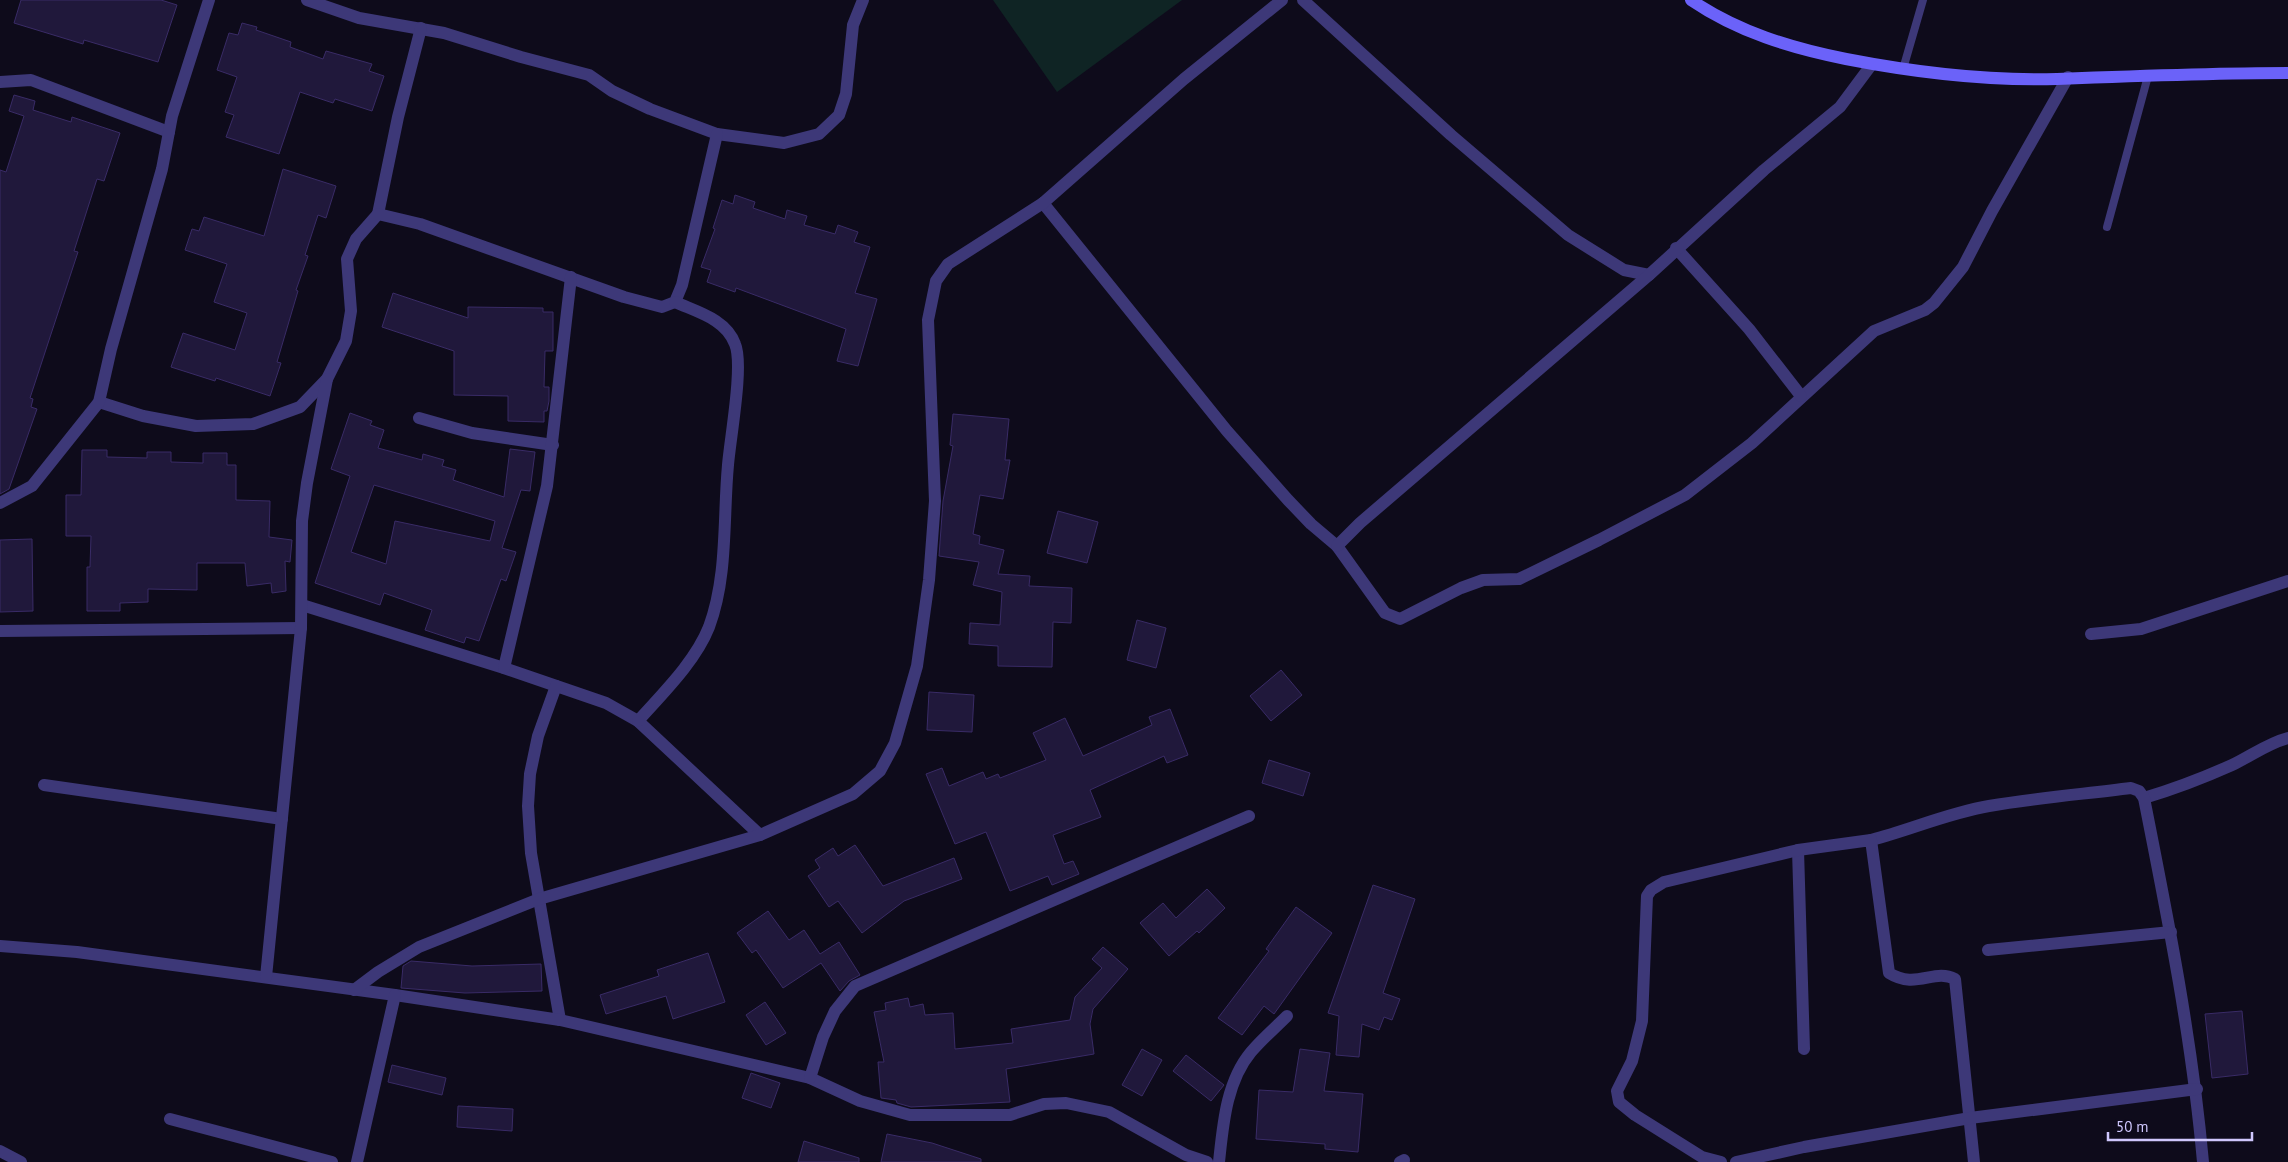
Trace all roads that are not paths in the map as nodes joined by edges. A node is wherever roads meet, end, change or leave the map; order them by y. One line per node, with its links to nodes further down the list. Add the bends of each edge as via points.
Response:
1 (209, 0): 15 (street)
2 (307, 0): 8 (street, via 359,18)
3 (863, 0): 16 (street, via 853,25 846,94 839,115 819,134 784,143)
4 (1282, 0): 17 (street, via 1184,78)
5 (1303, 0): 21 (street, via 1451,135 1568,235 1624,270)
6 (1691, 0): 9 (street, via 1751,33 1814,52)
7 (1923, 0): 10 (lane)
8 (421, 28): 16 (street, via 589,75 612,91 650,109); 18 (street)
9 (1872, 64): 10 (street); 20 (street, via 1840,107)
10 (1903, 68): 13 (street, via 1990,77)
11 (2288, 73): 12 (street)
12 (2148, 76): 13 (street); 19 (lane)
13 (2068, 77): 25 (street, via 1963,266 1934,303 1925,310 1874,330)
14 (0, 82): 15 (street, via 31,80)
15 (169, 132): 26 (street, via 162,169)
16 (718, 134): 23 (street, via 682,285)
17 (1043, 203): 30 (street, via 1228,431 1294,506); 44 (street, via 948,264 936,281 931,299 928,330 935,501 929,580 917,666 895,743 880,771 853,794)
18 (378, 214): 22 (street, via 420,224); 24 (street, via 356,239 347,260 350,311 346,341)
19 (2107, 228)
20 (1676, 248): 21 (street); 25 (street, via 1749,329)
21 (1649, 275): 30 (street)
22 (571, 276): 23 (street, via 624,297 662,307); 28 (street)
23 (675, 302): 38 (street, via 723,324 736,344 738,374 722,561 716,606 708,629 675,678)
24 (327, 379): 26 (street, via 300,407 253,424 196,426 143,416); 32 (street, via 302,521)
25 (1801, 396): 30 (street, via 1752,444 1685,495 1519,579 1484,580 1400,619 1385,613 1377,604)
26 (99, 402): 29 (street, via 32,486)
27 (419, 418): 28 (street, via 472,433)
28 (552, 445): 36 (street, via 547,486)
29 (0, 503)
30 (1337, 546)
31 (2288, 581): 35 (street, via 2141,628)
32 (302, 605): 33 (street); 36 (street)
33 (301, 628): 34 (street); 43 (street)
34 (0, 631)
35 (2091, 634)
36 (504, 668): 37 (street)
37 (556, 686): 38 (street, via 606,703); 47 (street, via 538,736 530,774 531,853)
38 (638, 721): 44 (street)
39 (2288, 738): 41 (street, via 2181,788)
40 (44, 785): 43 (street)
41 (2144, 798): 45 (street, via 2139,791 2130,788 1988,806); 48 (street)
42 (1249, 816): 57 (street, via 855,986 835,1011)
43 (282, 819): 51 (street)
44 (760, 835): 47 (street)
45 (1871, 840): 46 (street); 59 (street, via 1889,973 1908,981 1947,976 1955,979)
46 (1798, 850): 56 (street); 67 (street, via 1664,882 1648,896 1642,1021 1632,1062 1617,1090 1619,1102 1634,1115 1702,1157)
47 (539, 899): 52 (street, via 419,947); 55 (street)
48 (2170, 932): 50 (street); 58 (street)
49 (0, 946): 51 (street, via 77,952)
50 (1988, 950)
51 (266, 977): 52 (street)
52 (354, 990): 53 (street)
53 (395, 994): 55 (street); 64 (street)
54 (1287, 1016): 66 (street, via 1250,1053 1236,1076 1223,1120)
55 (560, 1020): 57 (street)
56 (1804, 1049)
57 (810, 1078): 65 (street, via 860,1101 910,1115 1010,1116 1044,1104 1066,1103 1109,1112 1186,1155)
58 (2197, 1089): 59 (street); 70 (street)
59 (1970, 1118): 68 (street); 69 (street)
60 (170, 1119): 63 (street)
61 (0, 1151): 62 (street)
62 (21, 1162)
63 (332, 1162)
64 (357, 1162)
65 (1207, 1162)
66 (1219, 1162)
67 (1721, 1162)
68 (1736, 1162)
69 (1974, 1162)
70 (2203, 1162)

